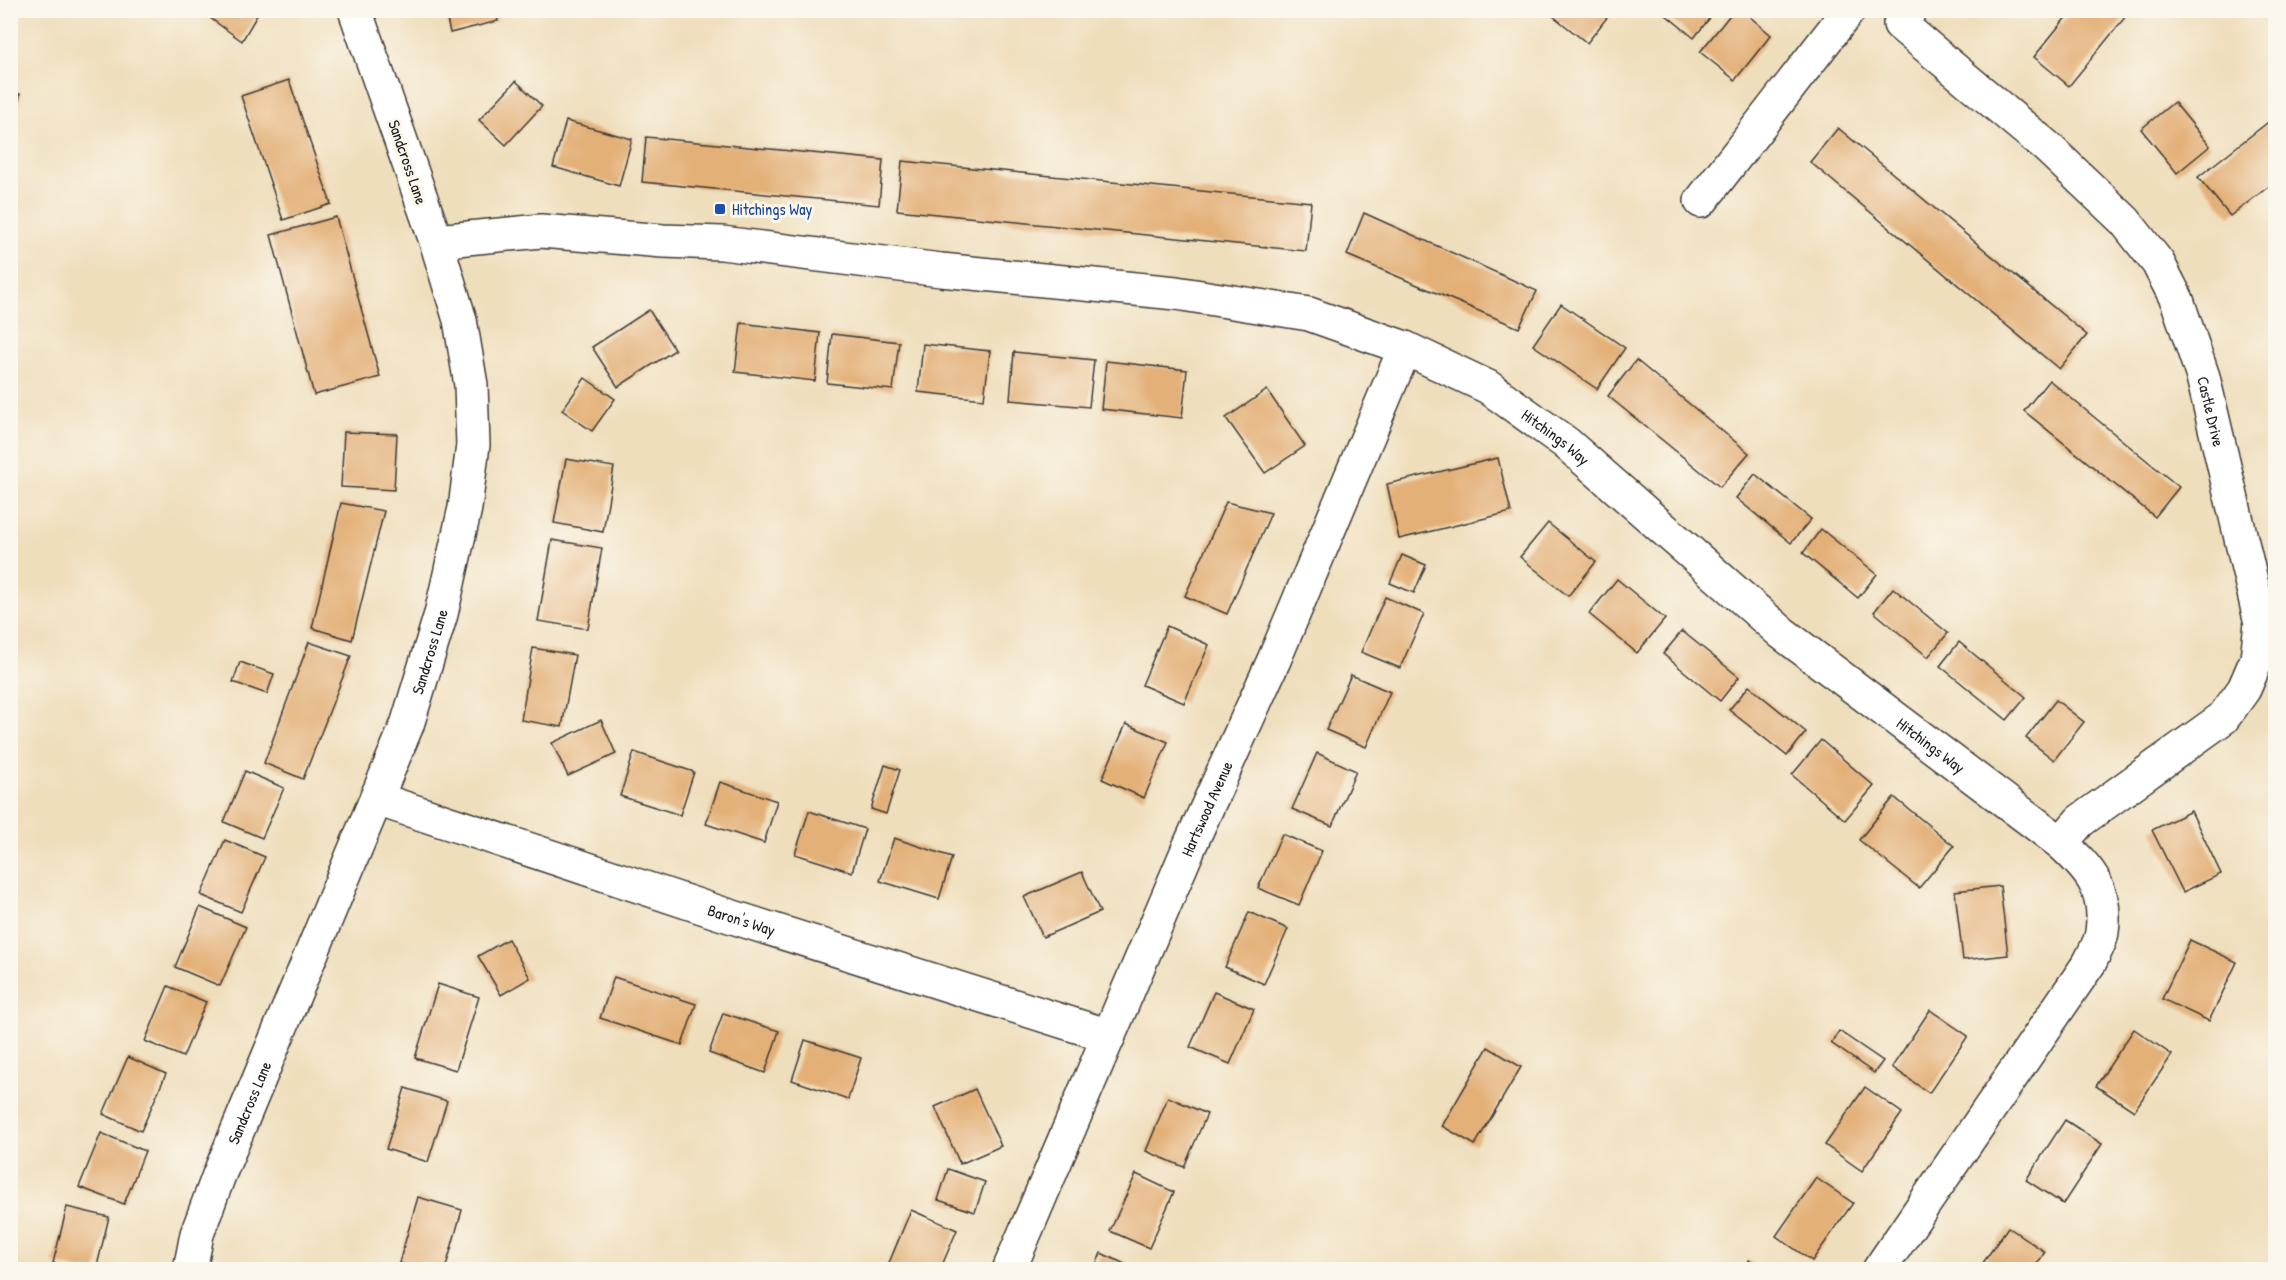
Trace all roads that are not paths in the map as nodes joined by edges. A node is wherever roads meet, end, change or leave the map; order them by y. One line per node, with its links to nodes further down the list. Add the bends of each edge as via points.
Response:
1 (355, 10): 5 (street, Sandcross Lane)
2 (1850, 10): 4 (street)
3 (1896, 15): 8 (street, Castle Drive, via 2125,221 2158,264 2177,300 2203,377 2261,622 2257,659 2244,689 2223,718 2080,821)
4 (1701, 201)
5 (436, 242): 6 (street, Hitchings Way, via 541,231 722,243 1176,293 1309,314); 7 (street, Sandcross Lane, via 460,320 471,385 473,445 465,508 441,614 407,725)
6 (1404, 348): 8 (street, Hitchings Way, via 1488,387 1566,443 1782,633); 9 (street, Hartswood Avenue, via 1274,660)
7 (377, 799): 9 (street, Baron's Way); 10 (street, Sandcross Lane, via 219,1175 197,1234)
8 (2061, 843): 12 (street, Hitchings Way, via 2087,867 2101,895 2102,933 2090,962)
9 (1109, 1036): 11 (street, Hartswood Avenue)
10 (190, 1269)
11 (1009, 1269)
12 (1879, 1269)

